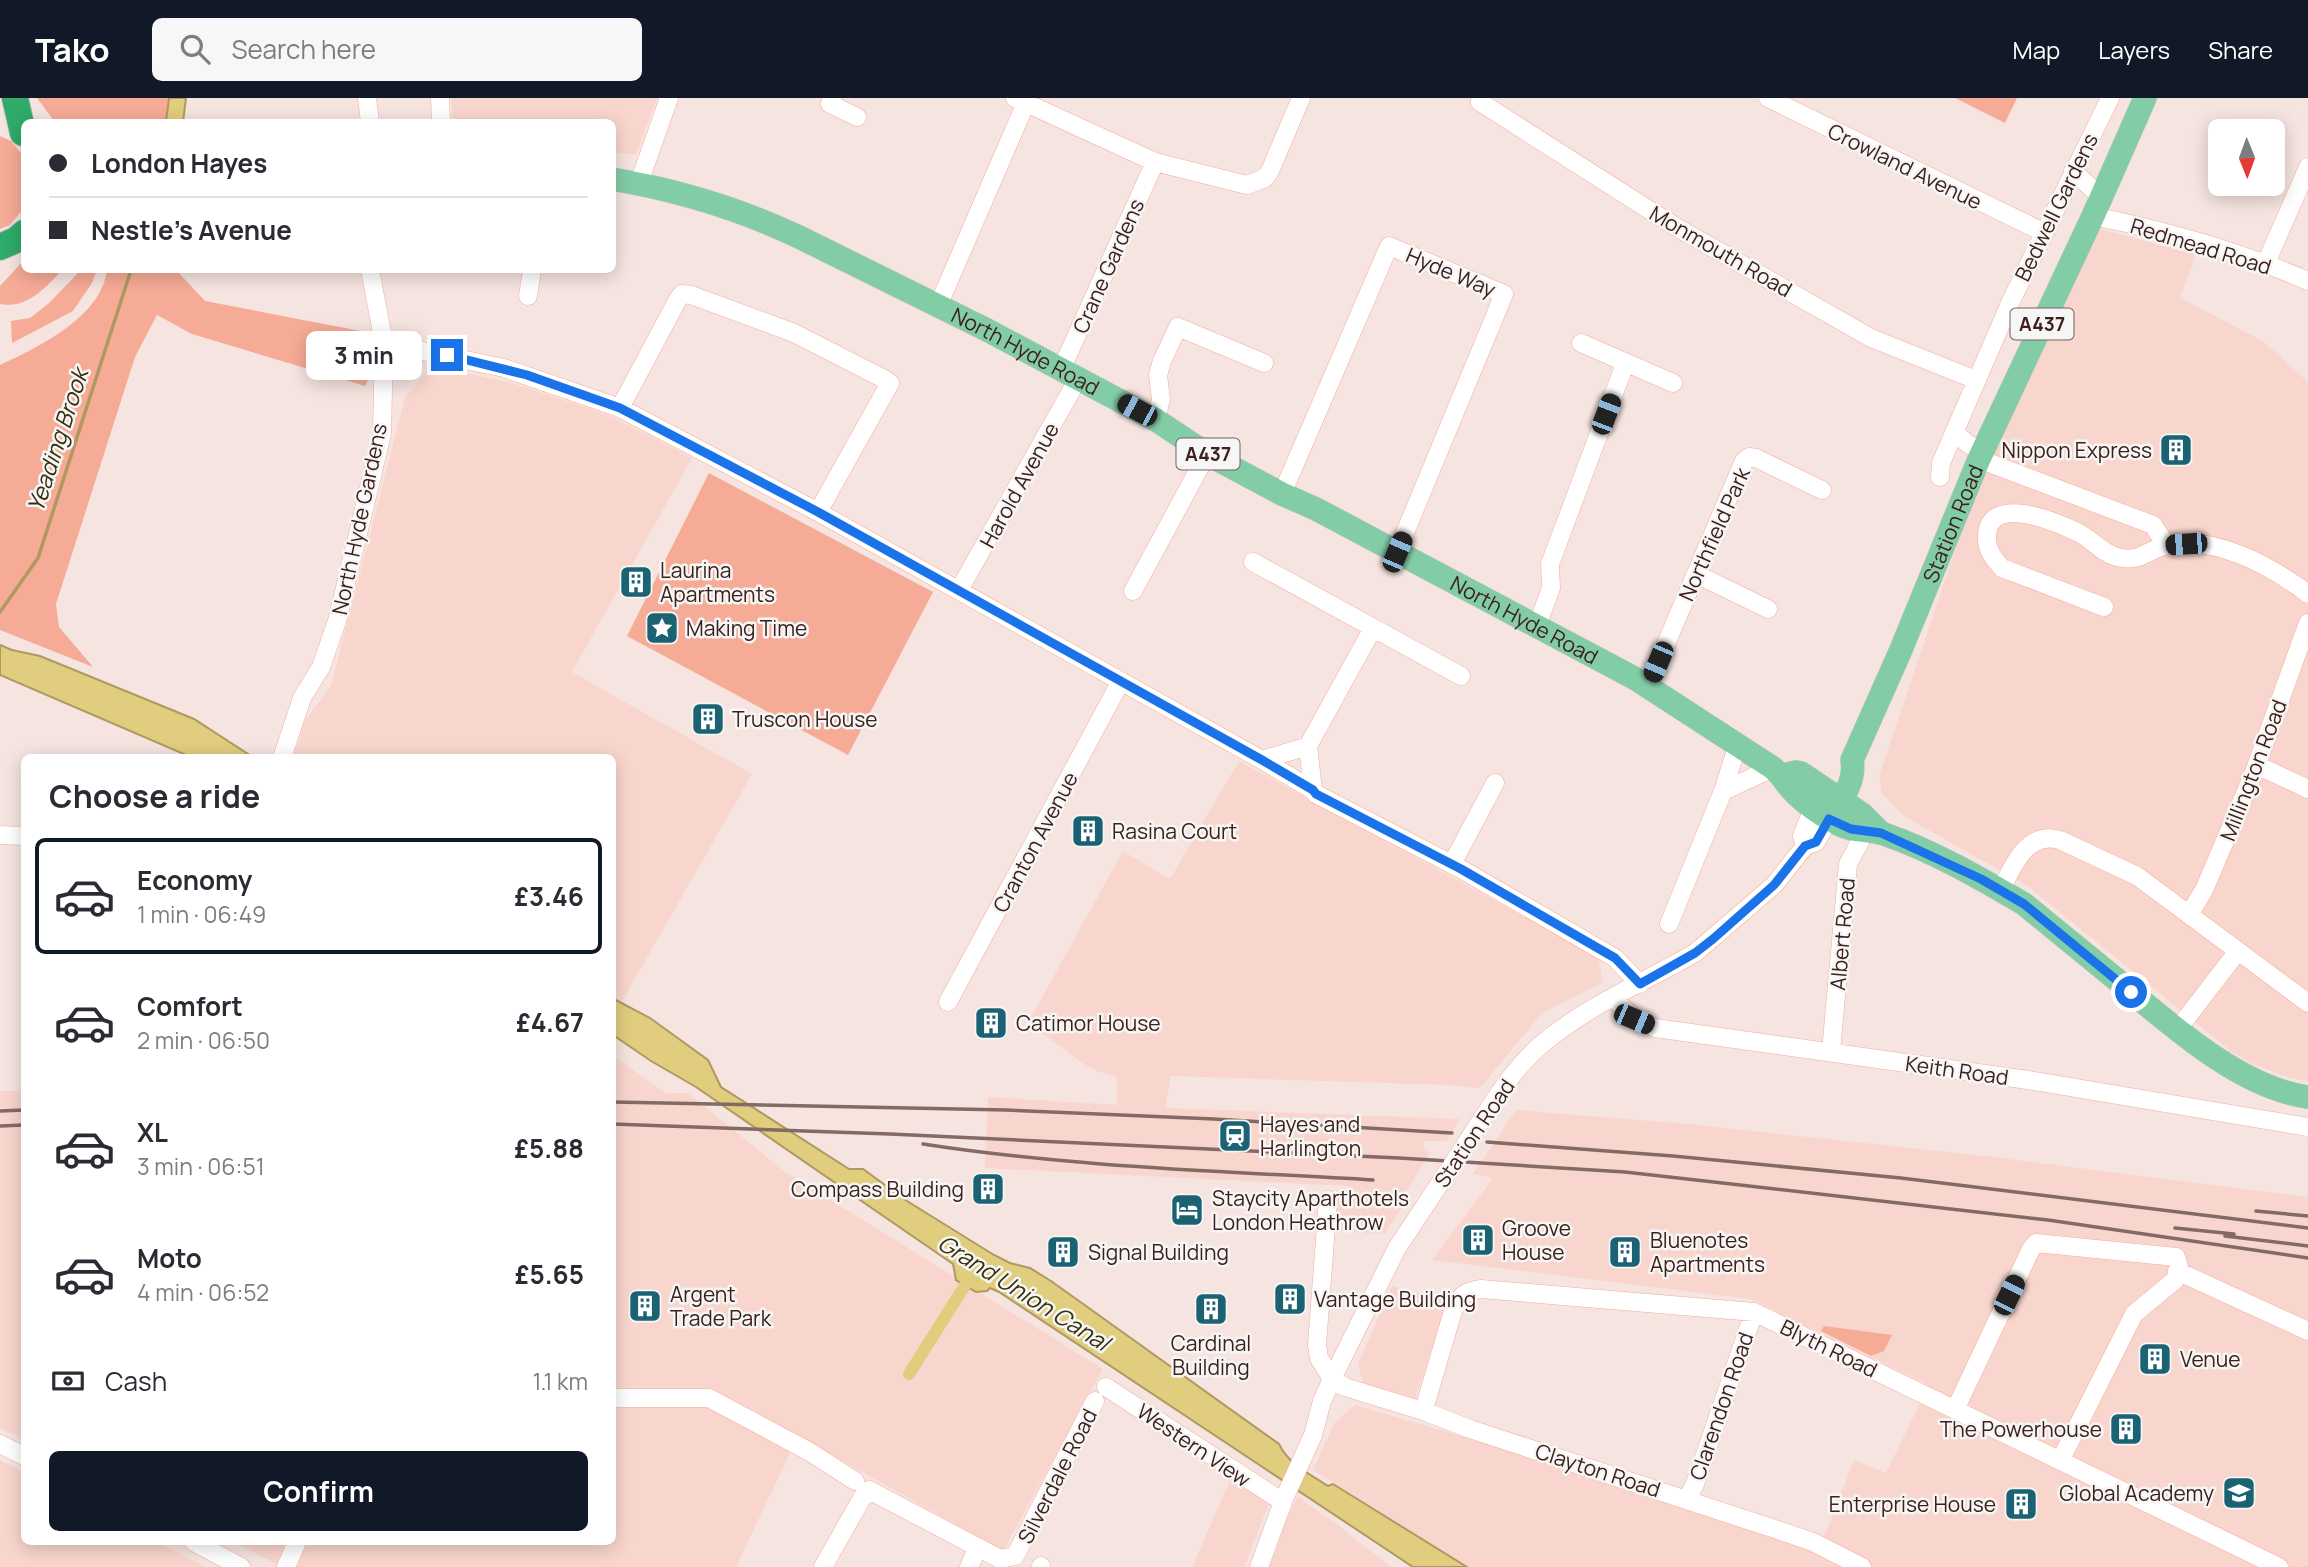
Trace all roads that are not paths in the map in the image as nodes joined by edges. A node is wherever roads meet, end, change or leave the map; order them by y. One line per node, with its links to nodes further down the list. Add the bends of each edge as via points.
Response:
1 (15, 98): 15 (highway)
2 (367, 98): 13 (street)
3 (440, 98): 14 (street)
4 (669, 98): 20 (street)
5 (1301, 98): 16 (street, via 1269,171 1256,182 1247,185)
6 (1480, 98): 36 (street, Monmouth Road, via 1676,227 1848,325)
7 (1768, 98): 22 (street, Crowland Avenue)
8 (2110, 98): 18 (street, Bedwell Gardens)
9 (2145, 98): 21 (main road, Station Road / A437)
10 (826, 100): 12 (street)
11 (1023, 100): 16 (street); 30 (street)
12 (858, 117)
13 (370, 119)
14 (441, 119)
15 (16, 130)
16 (1155, 162): 35 (street, Crane Gardens)
17 (2308, 167): 25 (street)
18 (2073, 172): 21 (street); 22 (street, Bedwell Gardens)
19 (616, 180): 20 (main road, North Hyde Road / A437)
20 (639, 184): 30 (main road, North Hyde Road / A437, via 760,218)
21 (2097, 206): 25 (street, Redmead Road); 42 (main road, Station Road / A437)
22 (2043, 233): 36 (street, Bedwell Gardens)
23 (17, 238): 24 (highway)
24 (0, 262)
25 (2266, 263): 28 (street, Redmead Road)
26 (371, 273): 31 (street, North Hyde Gardens)
27 (532, 273): 29 (street)
28 (2308, 281)
29 (528, 296)
30 (938, 306): 35 (main road, North Hyde Road / A437)
31 (384, 343): 38 (street, via 426,358 504,368); 64 (street, North Hyde Gardens, via 382,434 337,621)
32 (1581, 343): 34 (street)
33 (1264, 363): 39 (street, via 1178,327 1158,375 1161,399)
34 (1625, 364): 37 (street); 57 (street, via 1550,564 1551,588)
35 (1070, 375): 39 (main road, North Hyde Road / A437); 51 (street, Harold Avenue)
36 (1976, 380): 40 (street, Bedwell Gardens)
37 (1673, 383)
38 (620, 408): 46 (street); 46 (street, via 682,295 794,333 884,379 890,383)
39 (1156, 420): 41 (main road, North Hyde Road / A437)
40 (1955, 433): 42 (street); 43 (street, Bedwell Gardens, via 1941,463)
41 (1207, 454): 45 (main road, North Hyde Road / A437); 52 (street)
42 (1981, 456): 47 (street, via 2153,525); 72 (main road, Station Road / A437, via 1852,760 1854,772)
43 (1940, 477)
44 (1822, 490): 50 (street, Northfield Park, via 1749,457)
45 (1282, 494): 48 (main road, North Hyde Road / A437); 48 (street, Hyde Way, via 1389,246 1504,294)
46 (818, 512): 51 (street)
47 (2166, 545): 53 (street, via 2207,543 2277,571); 54 (street, via 2132,560 2114,556 2080,533 2020,512 1994,520 1987,544 2002,569)
48 (1397, 552): 57 (main road, North Hyde Road / A437)
49 (1253, 562): 58 (street)
50 (1696, 574): 55 (street); 61 (street, Northfield Park)
51 (959, 590): 60 (street)
52 (1133, 591)
53 (2308, 594)
54 (2104, 607)
55 (1768, 609)
56 (2308, 623): 66 (street, Millington Road)
57 (1537, 626): 61 (main road, North Hyde Road / A437)
58 (1373, 628): 59 (street); 63 (street)
59 (1461, 676)
60 (1121, 681): 65 (street); 83 (street, Cranton Avenue)
61 (1648, 687): 62 (main road, North Hyde Road / A437)
62 (1738, 744): 67 (main road, North Hyde Road / A437); 71 (street)
63 (1308, 746): 65 (street); 70 (street)
64 (283, 753)
65 (1262, 760): 70 (street)
66 (2257, 765): 69 (street); 78 (street, Millington Road)
67 (1778, 772): 71 (street); 72 (main road, North Hyde Road / A437, via 1799,772)
68 (1495, 783): 76 (street)
69 (2308, 789)
70 (1313, 790): 76 (street)
71 (1723, 791): 79 (street)
72 (1827, 803): 73 (main road, North Hyde Road / A437); 81 (street, Station Road, via 1802,836 1805,846 1774,885 1695,953)
73 (1872, 829): 77 (main road, North Hyde Road / A437); 86 (street, Albert Road, via 1848,864)
74 (0, 835): 75 (street)
75 (21, 836)
76 (1452, 864): 81 (street, via 1615,958)
77 (2001, 890): 78 (street, via 2024,849 2034,840 2053,838 2129,872); 85 (main road, North Hyde Road / A437)
78 (2190, 913): 80 (street)
79 (1670, 924)
80 (2238, 951): 84 (street); 85 (street)
81 (1640, 984): 82 (street, Station Road)
82 (1615, 998): 86 (street, Keith Road, via 1634,1019 1655,1028); 94 (street, Station Road, bridge, via 1552,1036 1524,1061 1402,1241)
83 (948, 1002)
84 (2308, 1003)
85 (2178, 1029): 87 (main road, North Hyde Road / A437, via 2250,1078)
86 (1831, 1051): 88 (street, Keith Road)
87 (2308, 1097)
88 (2308, 1127)
89 (1328, 1200): 93 (street)
90 (2177, 1272): 92 (street); 98 (street, via 2176,1258 2036,1243); 102 (street, via 2175,1280 2134,1314)
91 (1754, 1312): 98 (street, Blyth Road); 99 (street, Blyth Road, via 1467,1291 1453,1311); 105 (street, Clarendon Road)
92 (2308, 1331)
93 (1318, 1332): 94 (street, via 1334,1347); 95 (street, via 1319,1358)
94 (1351, 1340): 95 (street, Station Road)
95 (1332, 1379): 99 (street, Clayton Road, via 1352,1390); 104 (street, Station Road)
96 (1100, 1394): 104 (street, Western View); 108 (street, Silverdale Road, via 1018,1553 1000,1559)
97 (616, 1398): 103 (street, via 709,1398)
98 (1955, 1410): 102 (street, Blyth Road)
99 (1426, 1412): 105 (street, Clayton Road)
100 (0, 1444): 101 (street)
101 (21, 1454)
102 (2060, 1461): 115 (street, Blyth Road)
103 (855, 1481)
104 (1285, 1496): 113 (street, Station Road)
105 (1687, 1499): 114 (street, Clayton Road, via 1813,1542)
106 (200, 1545): 109 (street)
107 (296, 1545): 110 (street)
108 (978, 1547): 111 (street, Silverdale Road, via 871,1490 866,1491); 112 (street)
109 (241, 1567)
110 (286, 1567)
111 (823, 1567)
112 (968, 1567)
113 (1259, 1567)
114 (1862, 1567)
115 (2279, 1567)

